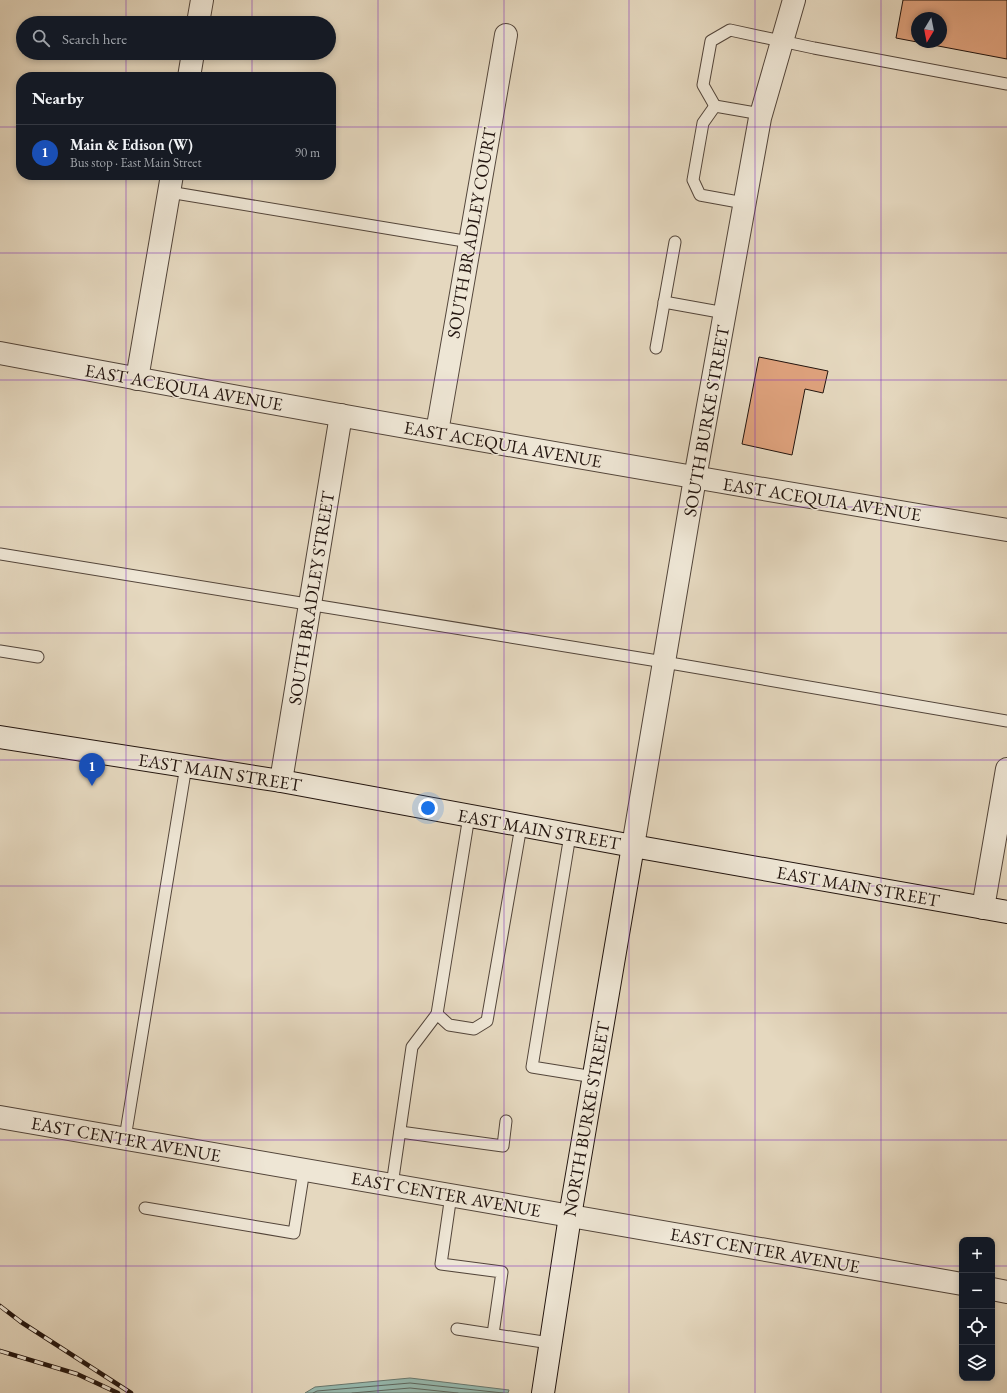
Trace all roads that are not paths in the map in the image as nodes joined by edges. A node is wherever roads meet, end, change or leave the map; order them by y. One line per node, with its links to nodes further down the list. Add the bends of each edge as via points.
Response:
1 (202, 0): 3 (street)
2 (794, 0): 5 (street, SOUTH BURKE STREET)
3 (199, 16)
4 (506, 35): 13 (street, SOUTH BRADLEY COURT)
5 (782, 41): 8 (lane); 9 (lane, via 730,30 711,42 703,85); 10 (street, SOUTH BURKE STREET)
6 (192, 60): 7 (street)
7 (190, 72)
8 (1007, 84)
9 (715, 106): 10 (lane); 12 (lane, via 703,123 693,180 700,195)
10 (761, 114): 12 (street, SOUTH BURKE STREET)
11 (170, 183): 13 (lane); 19 (street)
12 (744, 203): 16 (street, SOUTH BURKE STREET)
13 (470, 242): 21 (street, SOUTH BRADLEY COURT)
14 (675, 242): 15 (lane)
15 (664, 302): 16 (lane); 17 (lane)
16 (725, 313): 22 (street, SOUTH BURKE STREET)
17 (656, 348)
18 (0, 353): 19 (street, EAST ACEQUIA AVENUE)
19 (137, 379): 20 (street, EAST ACEQUIA AVENUE)
20 (341, 415): 21 (street, EAST ACEQUIA AVENUE); 25 (street, SOUTH BRADLEY STREET)
21 (436, 432): 22 (street, EAST ACEQUIA AVENUE)
22 (696, 478): 23 (street, EAST ACEQUIA AVENUE); 28 (street, SOUTH BURKE STREET)
23 (1007, 530)
24 (0, 554): 25 (lane)
25 (309, 604): 28 (lane); 33 (street, SOUTH BRADLEY STREET)
26 (0, 651): 27 (lane)
27 (38, 657)
28 (664, 662): 29 (lane); 37 (street, SOUTH BURKE STREET)
29 (1007, 721)
30 (0, 737): 31 (street, EAST MAIN STREET)
31 (186, 766): 33 (street, EAST MAIN STREET); 45 (lane)
32 (1007, 769): 38 (street)
33 (281, 781): 34 (street, EAST MAIN STREET)
34 (469, 816): 35 (street, EAST MAIN STREET); 40 (lane)
35 (521, 826): 36 (street, EAST MAIN STREET); 40 (lane, via 487,1021 474,1029 448,1025)
36 (570, 835): 37 (street, EAST MAIN STREET); 41 (lane, via 532,1067)
37 (633, 846): 38 (street, EAST MAIN STREET); 41 (street, NORTH BURKE STREET)
38 (983, 908): 39 (street, EAST MAIN STREET)
39 (1007, 912)
40 (438, 1014): 44 (lane, via 412,1047)
41 (594, 1077): 50 (street, NORTH BURKE STREET)
42 (0, 1117): 45 (street, EAST CENTER AVENUE)
43 (506, 1121): 44 (lane, via 503,1146)
44 (400, 1132): 47 (lane)
45 (125, 1138): 46 (street, EAST CENTER AVENUE)
46 (304, 1170): 47 (street, EAST CENTER AVENUE); 49 (lane, via 294,1233)
47 (392, 1185): 48 (street, EAST CENTER AVENUE)
48 (451, 1195): 50 (street, EAST CENTER AVENUE); 55 (lane, via 441,1264 502,1272)
49 (145, 1208)
50 (570, 1216): 51 (street, EAST CENTER AVENUE); 56 (street, NORTH BURKE STREET)
51 (959, 1283)
52 (995, 1290): 53 (street)
53 (1007, 1292)
54 (457, 1329): 55 (lane)
55 (493, 1334): 56 (lane)
56 (550, 1343): 57 (street, NORTH BURKE STREET)
57 (543, 1393)

